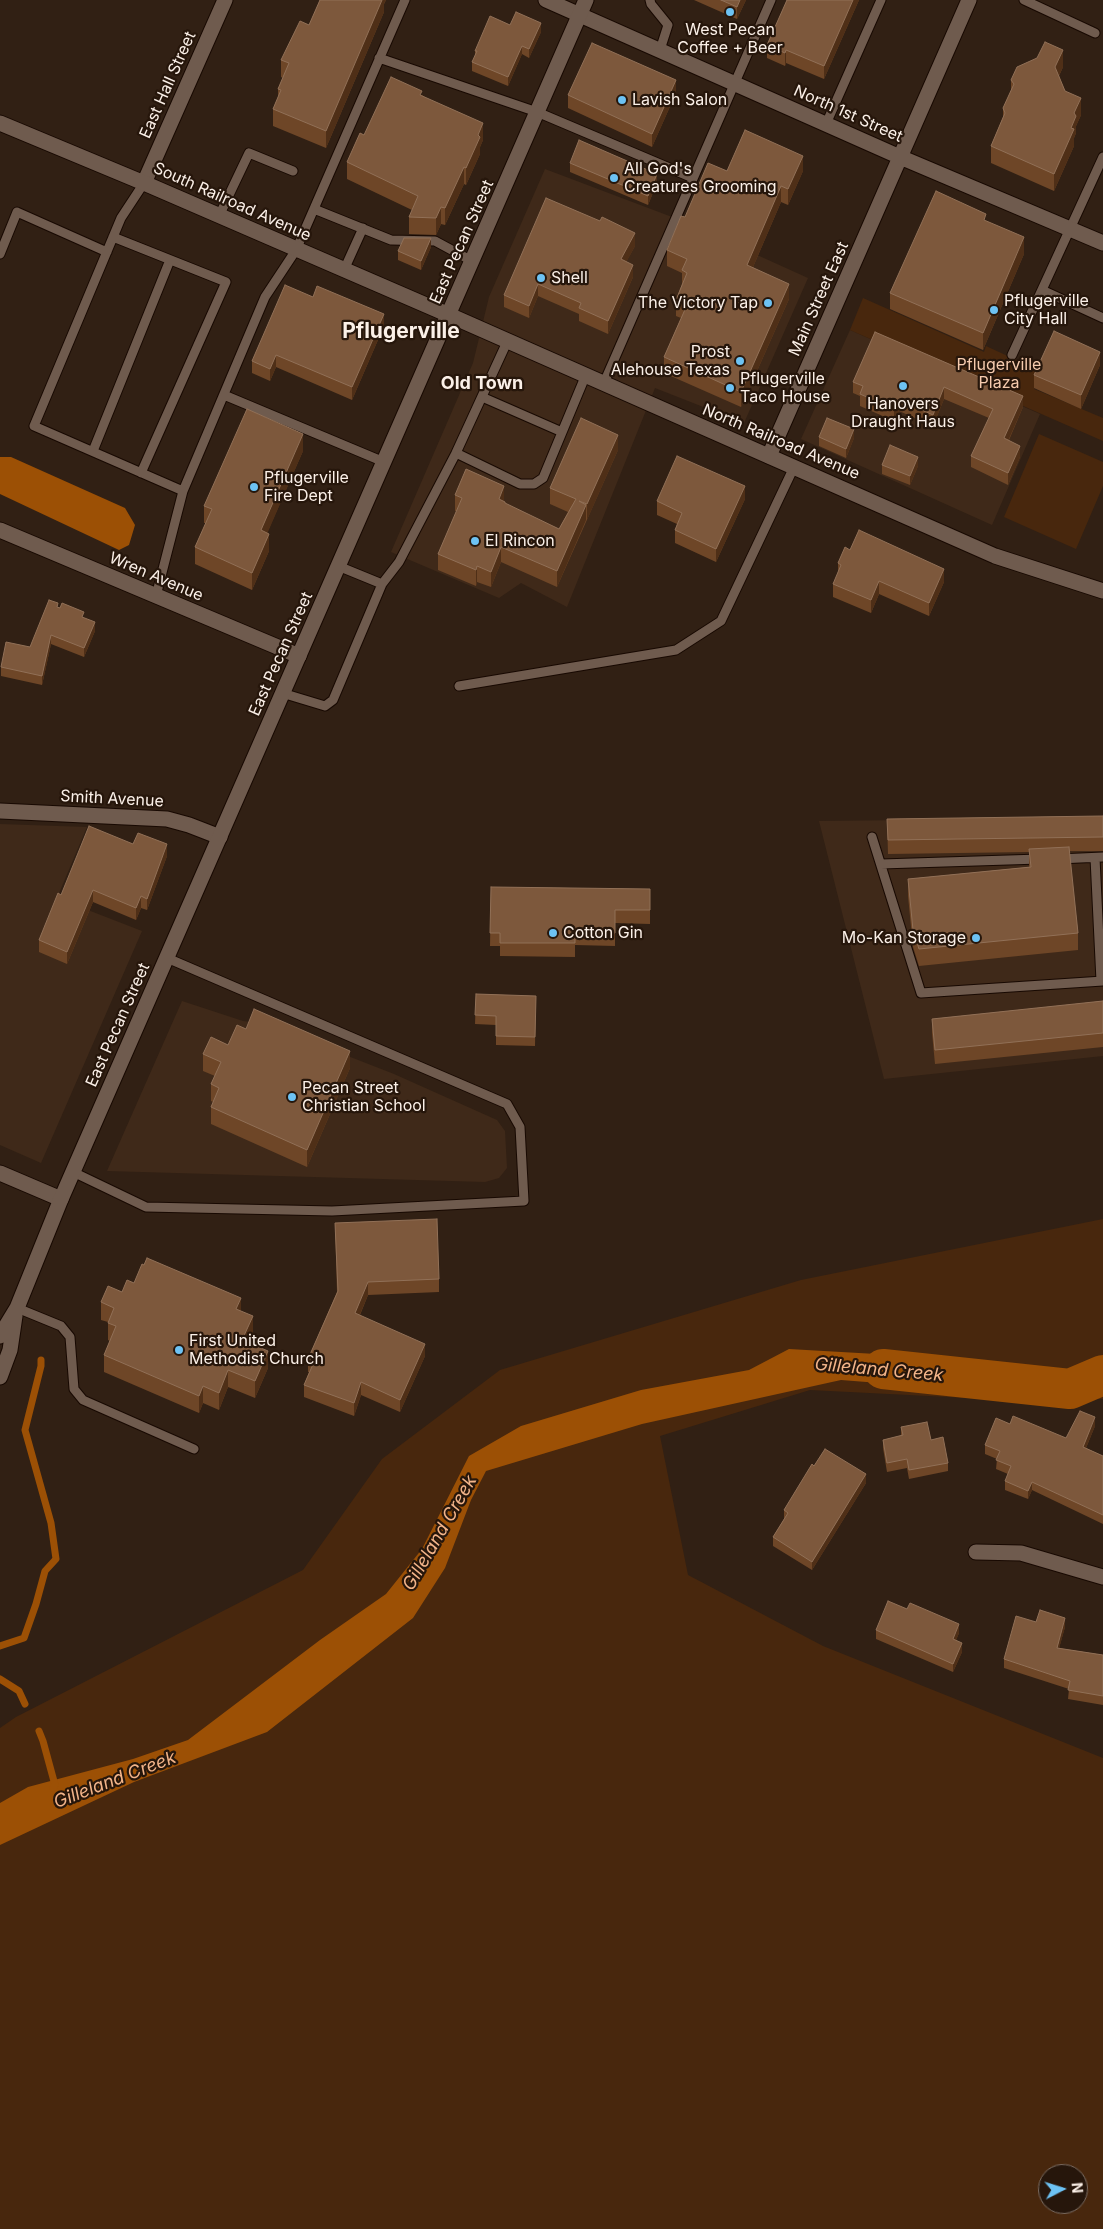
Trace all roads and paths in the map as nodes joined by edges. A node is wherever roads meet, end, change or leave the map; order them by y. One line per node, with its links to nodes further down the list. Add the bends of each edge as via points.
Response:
1 (225, 0): 22 (street, East Hall Street)
2 (405, 0): 13 (lane)
3 (546, 0): 10 (street, North 1st Street)
4 (586, 0): 10 (street, East Pecan Street)
5 (650, 0): 12 (lane, via 668,24)
6 (770, 0): 14 (lane)
7 (880, 0): 17 (lane)
8 (969, 0): 18 (street, Main Street East)
9 (1024, 0): 11 (lane)
10 (580, 15): 12 (street, North 1st Street); 15 (street, East Pecan Street)
11 (1095, 32)
12 (660, 50): 14 (street, North 1st Street)
13 (379, 58): 15 (lane); 23 (lane)
14 (734, 83): 17 (street, North 1st Street); 21 (lane)
15 (537, 112): 21 (lane); 33 (street, East Pecan Street)
16 (0, 123): 22 (street, South Railroad Avenue)
17 (826, 124): 18 (street, North 1st Street)
18 (900, 157): 26 (street, North 1st Street); 47 (street, Main Street East)
19 (1103, 157): 26 (lane)
20 (293, 171): 24 (lane, via 249,153)
21 (693, 178): 41 (lane)
22 (144, 183): 24 (street, South Railroad Avenue); 27 (lane, via 121,218)
23 (314, 209): 25 (lane); 29 (lane)
24 (219, 216): 29 (street, South Railroad Avenue)
25 (363, 228): 33 (lane, via 392,240 435,241); 34 (lane)
26 (1071, 229): 28 (street, North 1st Street); 35 (lane)
27 (113, 237): 30 (lane); 32 (lane)
28 (1103, 244)
29 (296, 250): 34 (street, South Railroad Avenue); 42 (lane, via 265,297)
30 (107, 252): 31 (lane, via 18,212); 45 (lane, via 34,426)
31 (0, 254)
32 (170, 260): 45 (lane); 50 (lane, via 226,282)
33 (472, 261): 36 (street, East Pecan Street)
34 (344, 270): 36 (street, South Railroad Avenue)
35 (1042, 290): 37 (lane); 39 (lane)
36 (449, 315): 38 (street, North Railroad Avenue); 48 (street, East Pecan Street)
37 (1103, 318)
38 (507, 342): 40 (street, North Railroad Avenue); 43 (lane)
39 (1012, 355)
40 (585, 377): 41 (street, North Railroad Avenue); 44 (lane)
41 (603, 385): 47 (street, North Railroad Avenue)
42 (224, 395): 48 (lane); 51 (lane)
43 (482, 397): 44 (lane); 46 (lane)
44 (562, 432): 46 (lane, via 543,478 534,484 520,484)
45 (93, 452): 50 (lane)
46 (456, 453): 54 (lane, via 400,562)
47 (769, 456): 49 (street, North Railroad Avenue)
48 (384, 462): 53 (street, East Pecan Street)
49 (794, 467): 55 (street, North Railroad Avenue, via 994,556); 58 (lane, via 721,621 676,650)
50 (141, 473): 51 (lane)
51 (183, 491): 56 (lane)
52 (0, 530): 56 (street, Wren Avenue)
53 (338, 566): 54 (lane); 57 (street, East Pecan Street)
54 (382, 584): 59 (lane, via 333,700 324,706)
55 (1103, 591)
56 (156, 596): 57 (street, Wren Avenue)
57 (299, 656): 59 (street, East Pecan Street)
58 (459, 686)
59 (282, 693): 61 (street, East Pecan Street)
60 (0, 811): 61 (street, Smith Avenue, via 167,819)
61 (220, 837): 65 (street, East Pecan Street)
62 (872, 837): 64 (lane)
63 (1099, 857): 64 (lane); 66 (lane)
64 (881, 864): 66 (lane, via 920,992)
65 (167, 958): 67 (street, East Pecan Street); 67 (lane, via 507,1104 520,1127 524,1201 332,1211 146,1207)
66 (1102, 981)
67 (73, 1172): 69 (street, East Pecan Street)
68 (0, 1173): 69 (street)
69 (61, 1198): 70 (street, East Pecan Street)
70 (16, 1308): 71 (street, East Pecan Street); 72 (street, East Pecan Street, via 10,1350); 73 (lane, via 62,1326 70,1338 74,1389 83,1400)
71 (0, 1336)
72 (0, 1378)
73 (194, 1449)
74 (976, 1552): 75 (street, via 1021,1553)
75 (1103, 1577)

